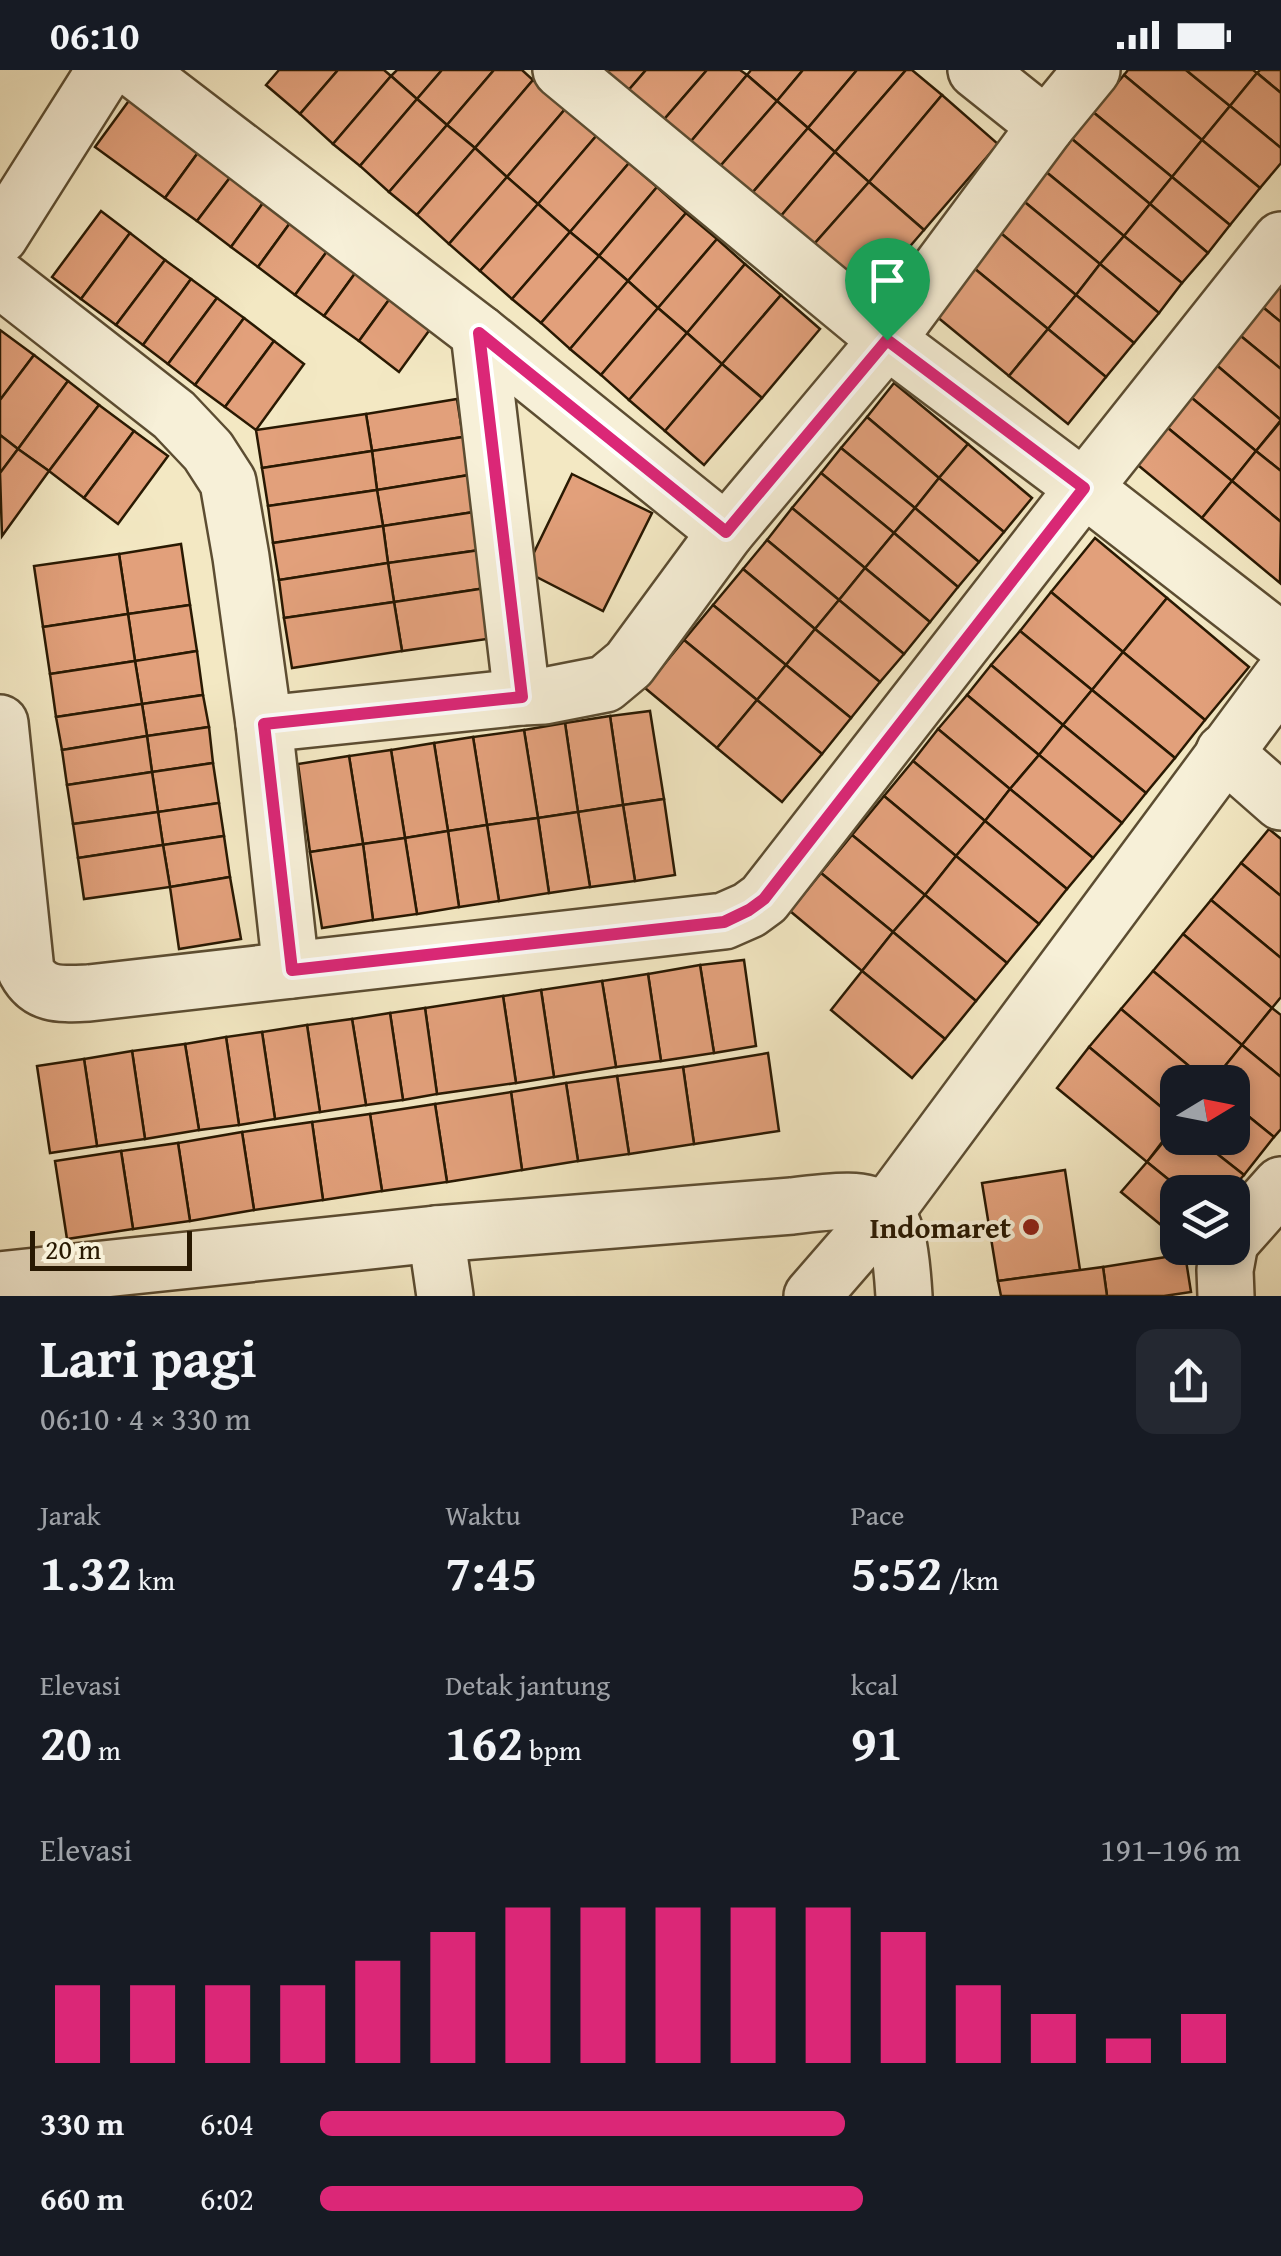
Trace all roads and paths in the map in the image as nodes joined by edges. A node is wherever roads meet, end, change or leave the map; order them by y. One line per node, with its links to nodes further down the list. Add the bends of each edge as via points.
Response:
1 (104, 70): 7 (street)
2 (135, 70): 10 (street)
3 (561, 70): 11 (street)
4 (976, 70): 6 (street)
5 (1092, 70): 6 (street)
6 (1046, 126): 11 (street)
7 (0, 236)
8 (1281, 240): 12 (street)
9 (0, 279): 18 (street, via 174,415 228,482)
10 (479, 333): 13 (street); 16 (street)
11 (887, 340): 12 (street); 13 (street)
12 (1084, 488): 14 (street); 21 (street, via 749,910 724,922)
13 (726, 532): 16 (street, via 629,664 604,684)
14 (1281, 642)
15 (1281, 678): 19 (street)
16 (522, 697): 18 (street)
17 (0, 722): 21 (street, via 31,981 54,994)
18 (264, 724): 21 (street)
19 (1224, 752): 20 (street); 23 (street)
20 (1281, 802)
21 (292, 970)
22 (1281, 1185): 24 (street)
23 (886, 1212): 25 (street, via 844,1200); 29 (street); 30 (street, via 900,1243)
24 (1250, 1220)
25 (436, 1234): 27 (street); 28 (street)
26 (1226, 1265): 31 (street)
27 (0, 1280)
28 (445, 1296)
29 (812, 1296)
30 (904, 1296)
31 (1226, 1296)

